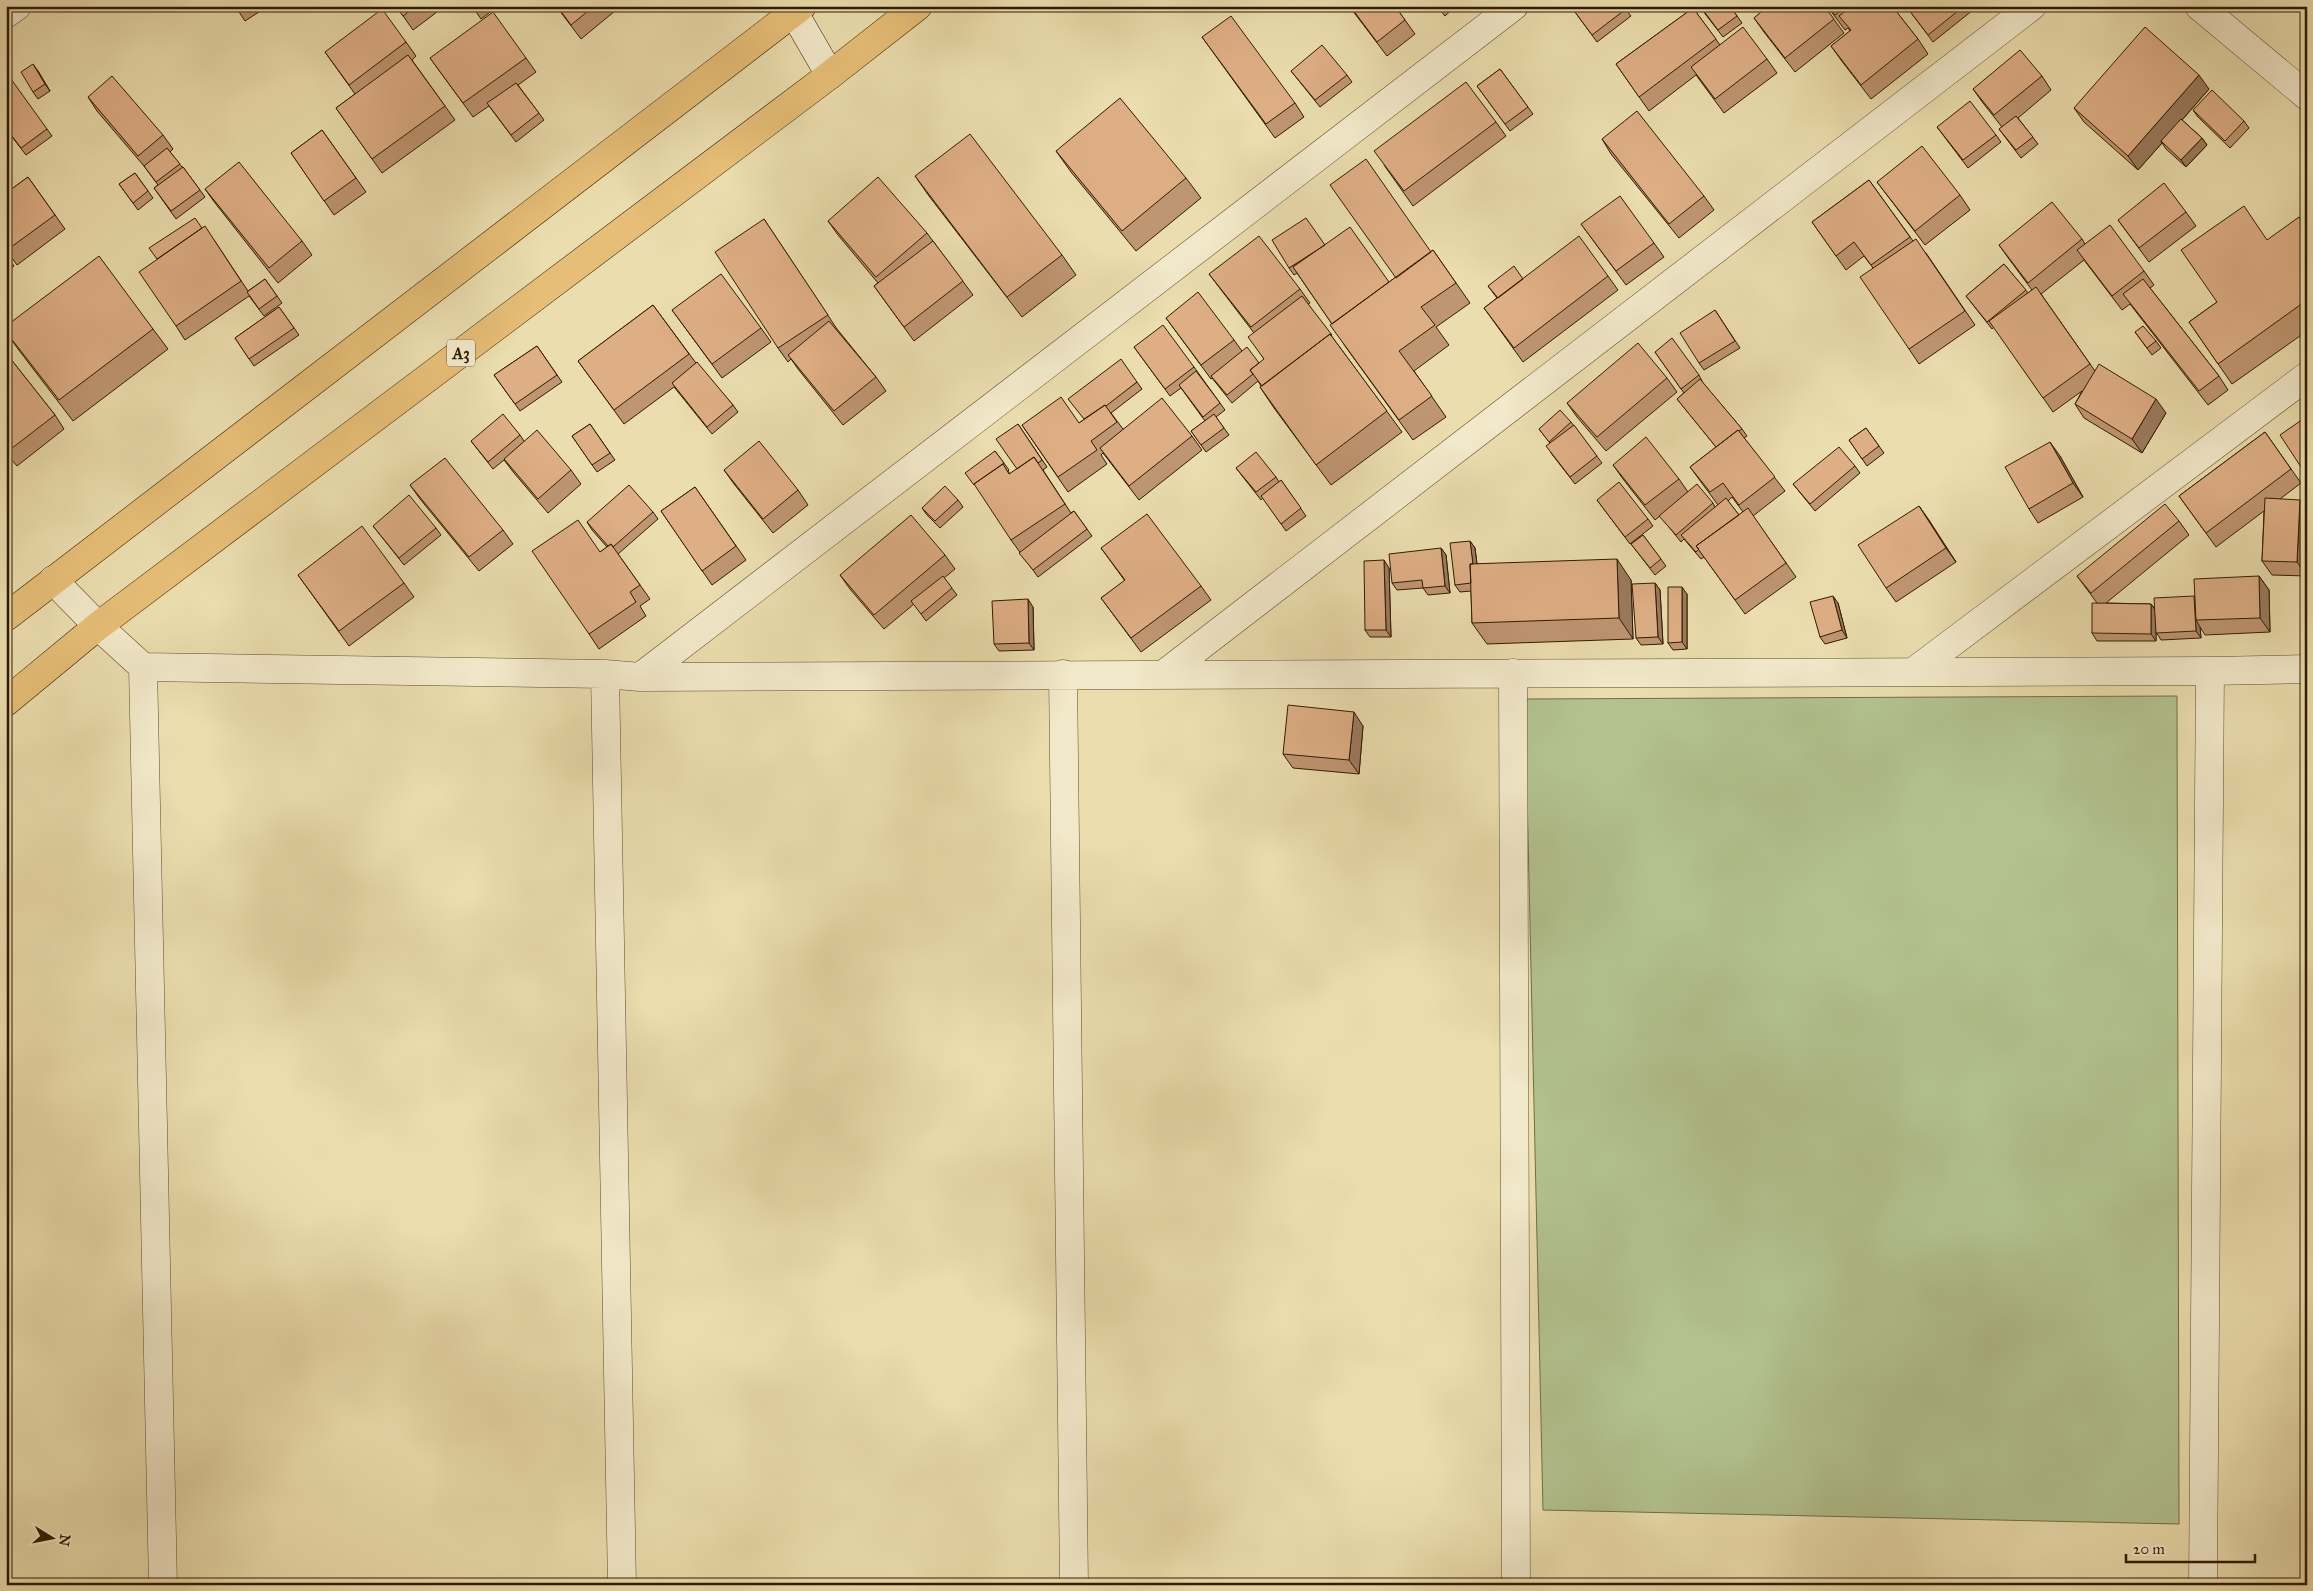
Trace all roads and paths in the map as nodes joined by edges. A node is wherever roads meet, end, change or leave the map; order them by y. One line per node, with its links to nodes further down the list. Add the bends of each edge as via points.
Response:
1 (17, 6): 7 (street)
2 (918, 6): 8 (highway, A3)
3 (1514, 6): 22 (street)
4 (2032, 6): 21 (street)
5 (2199, 6): 9 (street)
6 (795, 9): 8 (street); 11 (highway)
7 (6, 14)
8 (830, 75): 13 (highway, A3)
9 (2307, 96)
10 (2307, 376): 17 (street)
11 (53, 580): 12 (highway); 13 (street)
12 (6, 616)
13 (98, 626): 14 (street); 23 (highway, A3)
14 (143, 667): 19 (street); 24 (street)
15 (2307, 669): 16 (street)
16 (2210, 671): 17 (street); 28 (street)
17 (1913, 672): 18 (street)
18 (1512, 673): 21 (street); 27 (street)
19 (605, 674): 22 (street); 25 (street)
20 (1063, 674): 21 (street); 22 (street); 26 (street)
21 (1164, 674)
22 (640, 677)
23 (6, 702)
24 (163, 1585)
25 (622, 1585)
26 (1074, 1585)
27 (1516, 1585)
28 (2202, 1585)

